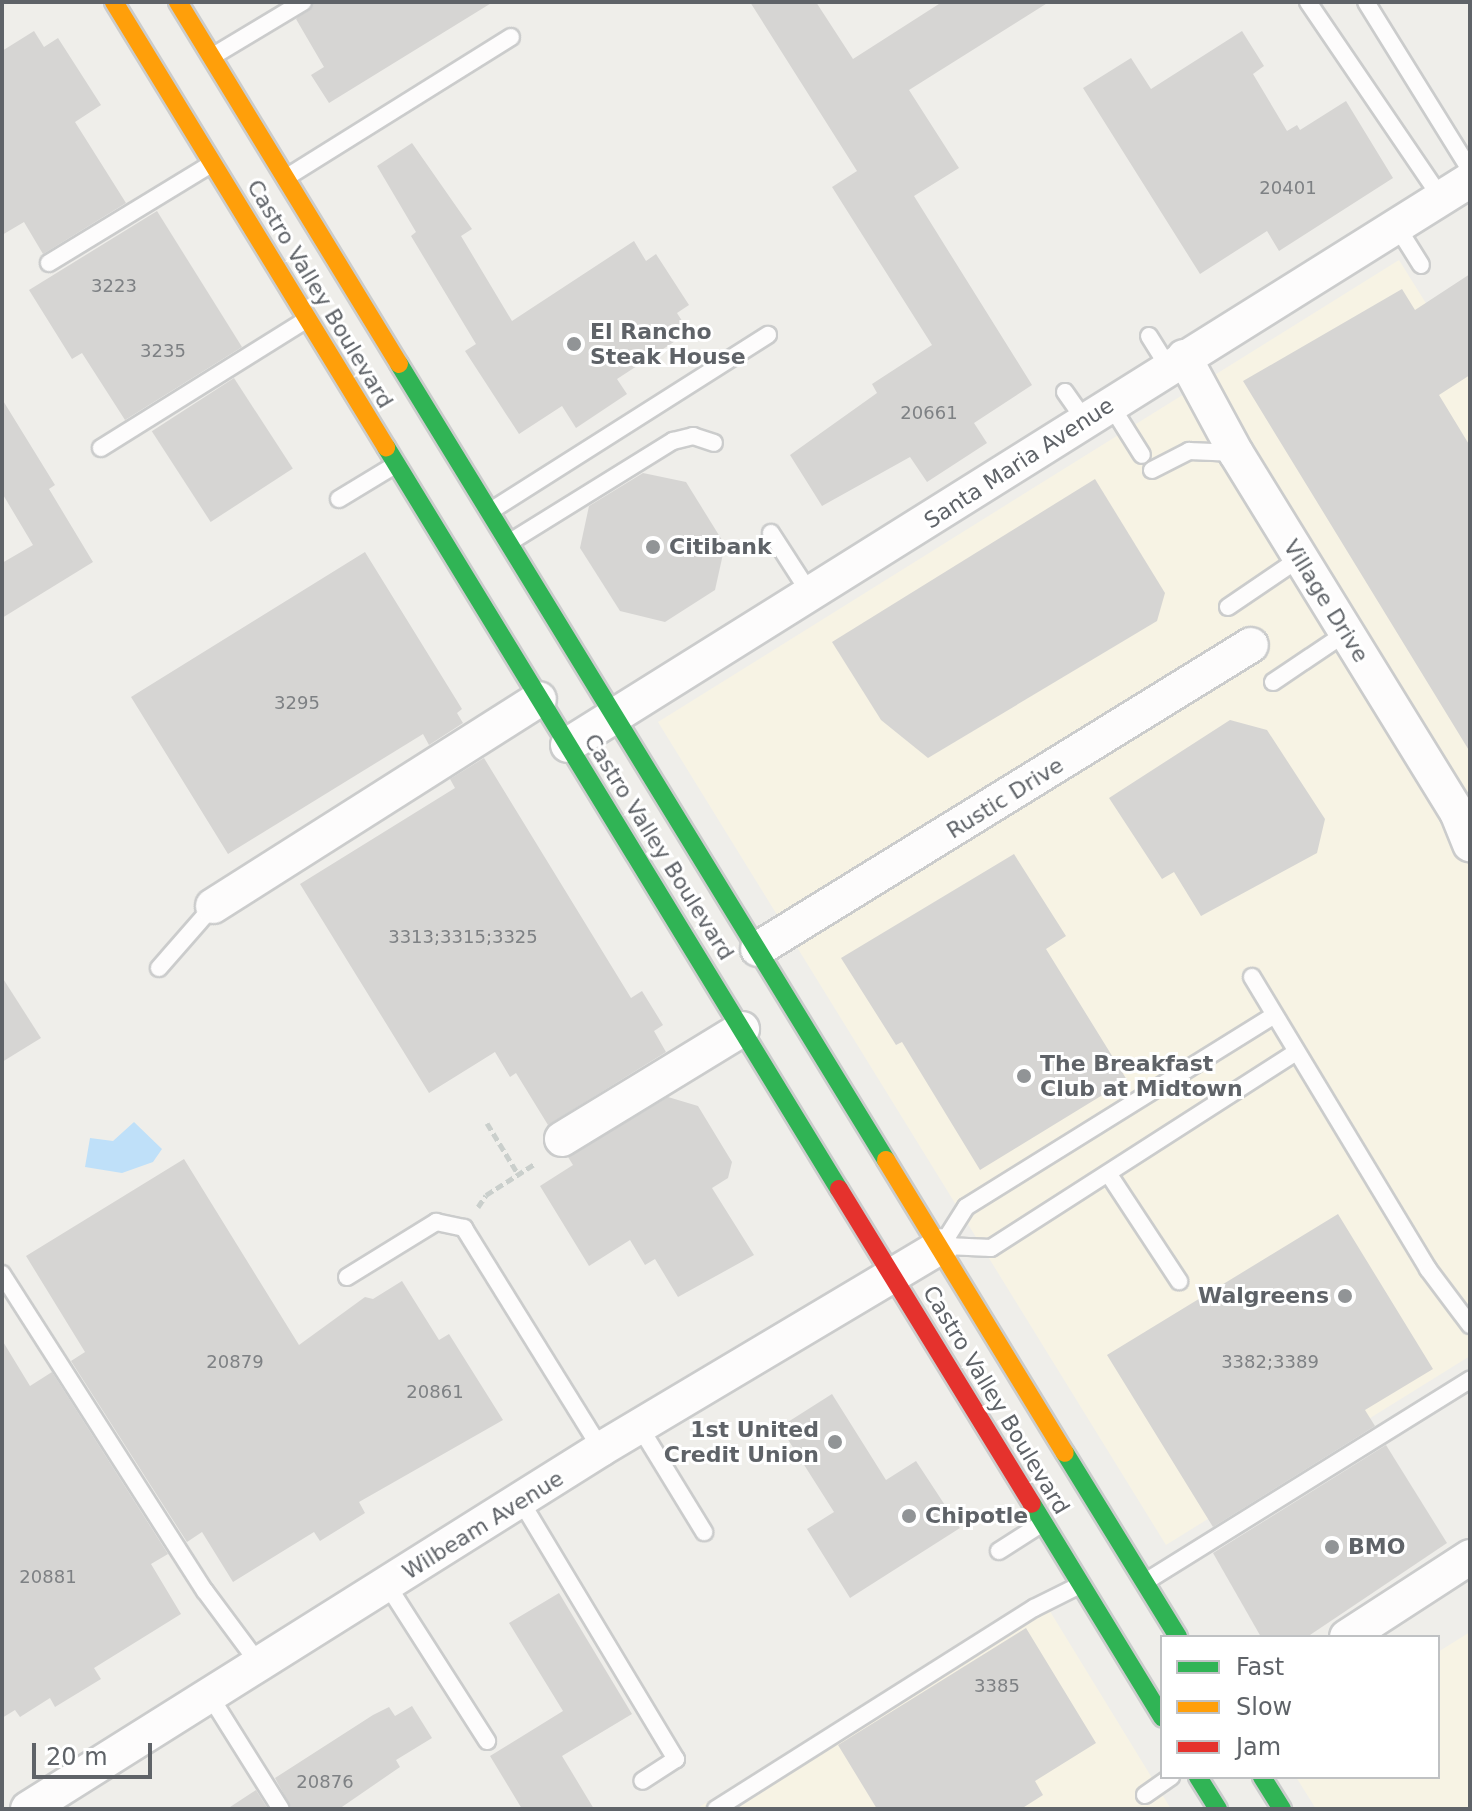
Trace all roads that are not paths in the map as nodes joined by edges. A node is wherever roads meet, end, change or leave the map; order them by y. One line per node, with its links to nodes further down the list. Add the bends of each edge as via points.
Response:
1 (114, 2): 8 (main road, Castro Valley Boulevard)
2 (178, 2): 7 (main road, Castro Valley Boulevard)
3 (303, 2): 7 (lane)
4 (1308, 2): 12 (lane)
5 (1366, 2): 9 (lane)
6 (511, 37): 10 (lane)
7 (211, 57): 10 (main road, Castro Valley Boulevard)
8 (212, 164): 14 (lane); 16 (main road, Castro Valley Boulevard)
9 (1470, 170)
10 (285, 177): 29 (main road, Castro Valley Boulevard)
11 (1470, 180): 12 (street, Santa Maria Avenue)
12 (1441, 198): 13 (street, Santa Maria Avenue)
13 (1396, 225): 15 (lane); 19 (street, Santa Maria Avenue)
14 (49, 263)
15 (1421, 265)
16 (307, 319): 23 (lane); 26 (main road, Castro Valley Boulevard)
17 (768, 335): 29 (lane)
18 (1149, 336): 19 (lane)
19 (1176, 362): 21 (street, Santa Maria Avenue); 24 (street, Village Drive)
20 (1065, 392): 21 (lane)
21 (1098, 413): 25 (lane); 33 (street, Santa Maria Avenue)
22 (714, 443): 31 (lane, via 693,436 673,441)
23 (101, 448)
24 (1236, 453): 27 (lane, via 1189,451); 32 (street, Village Drive)
25 (1142, 455)
26 (396, 464): 28 (lane); 38 (main road, Castro Valley Boulevard)
27 (1152, 470)
28 (339, 499)
29 (490, 511): 31 (main road, Castro Valley Boulevard)
30 (771, 533): 33 (lane)
31 (510, 543): 39 (main road, Castro Valley Boulevard)
32 (1300, 558): 34 (lane); 35 (street, Village Drive)
33 (811, 595): 39 (street, Santa Maria Avenue)
34 (1228, 607)
35 (1346, 633): 37 (lane); 41 (street, Village Drive, via 1457,812)
36 (1251, 645): 43 (street, Rustic Drive)
37 (1273, 682)
38 (539, 699): 40 (main road, Castro Valley Boulevard); 42 (street)
39 (617, 717): 40 (street, Santa Maria Avenue); 43 (main road, Castro Valley Boulevard)
40 (568, 745): 47 (main road, Castro Valley Boulevard)
41 (1470, 843)
42 (213, 906): 44 (lane)
43 (758, 949): 51 (main road, Castro Valley Boulevard)
44 (159, 968)
45 (1252, 977): 46 (lane)
46 (1274, 1015): 48 (lane); 51 (lane, via 966,1207)
47 (742, 1029): 49 (street); 53 (main road, Castro Valley Boulevard)
48 (1296, 1052): 50 (lane); 56 (lane, via 1428,1269)
49 (562, 1139)
50 (1110, 1176): 51 (lane, via 991,1248); 55 (lane)
51 (941, 1246): 53 (street, Wilbeam Avenue); 65 (main road, Castro Valley Boulevard)
52 (2, 1274): 70 (lane, via 205,1591)
53 (891, 1276): 58 (street, Wilbeam Avenue); 61 (main road, Castro Valley Boulevard)
54 (347, 1277): 59 (lane, via 436,1222 464,1228)
55 (1179, 1281)
56 (1470, 1325)
57 (1470, 1380): 65 (lane)
58 (641, 1429): 59 (street, Wilbeam Avenue); 62 (lane)
59 (601, 1449): 60 (street, Wilbeam Avenue)
60 (522, 1503): 67 (street, Wilbeam Avenue); 77 (lane, via 676,1759)
61 (1043, 1523): 63 (lane); 66 (main road, Castro Valley Boulevard)
62 (704, 1532)
63 (999, 1551)
64 (1470, 1557): 69 (street)
65 (1144, 1582): 68 (main road, Castro Valley Boulevard)
66 (1080, 1585): 72 (main road, Castro Valley Boulevard); 81 (lane, via 1034,1608)
67 (388, 1586): 70 (street, Wilbeam Avenue); 73 (lane)
68 (1177, 1635)
69 (1350, 1635)
70 (260, 1665): 71 (street, Wilbeam Avenue)
71 (210, 1696): 79 (street, Wilbeam Avenue); 80 (lane)
72 (1160, 1714)
73 (487, 1741)
74 (1168, 1779): 78 (lane)
75 (1199, 1779): 82 (main road)
76 (1263, 1779): 83 (main road)
77 (642, 1781)
78 (1145, 1795)
79 (28, 1809)
80 (281, 1809)
81 (716, 1809)
82 (1218, 1809)
83 (1282, 1809)

